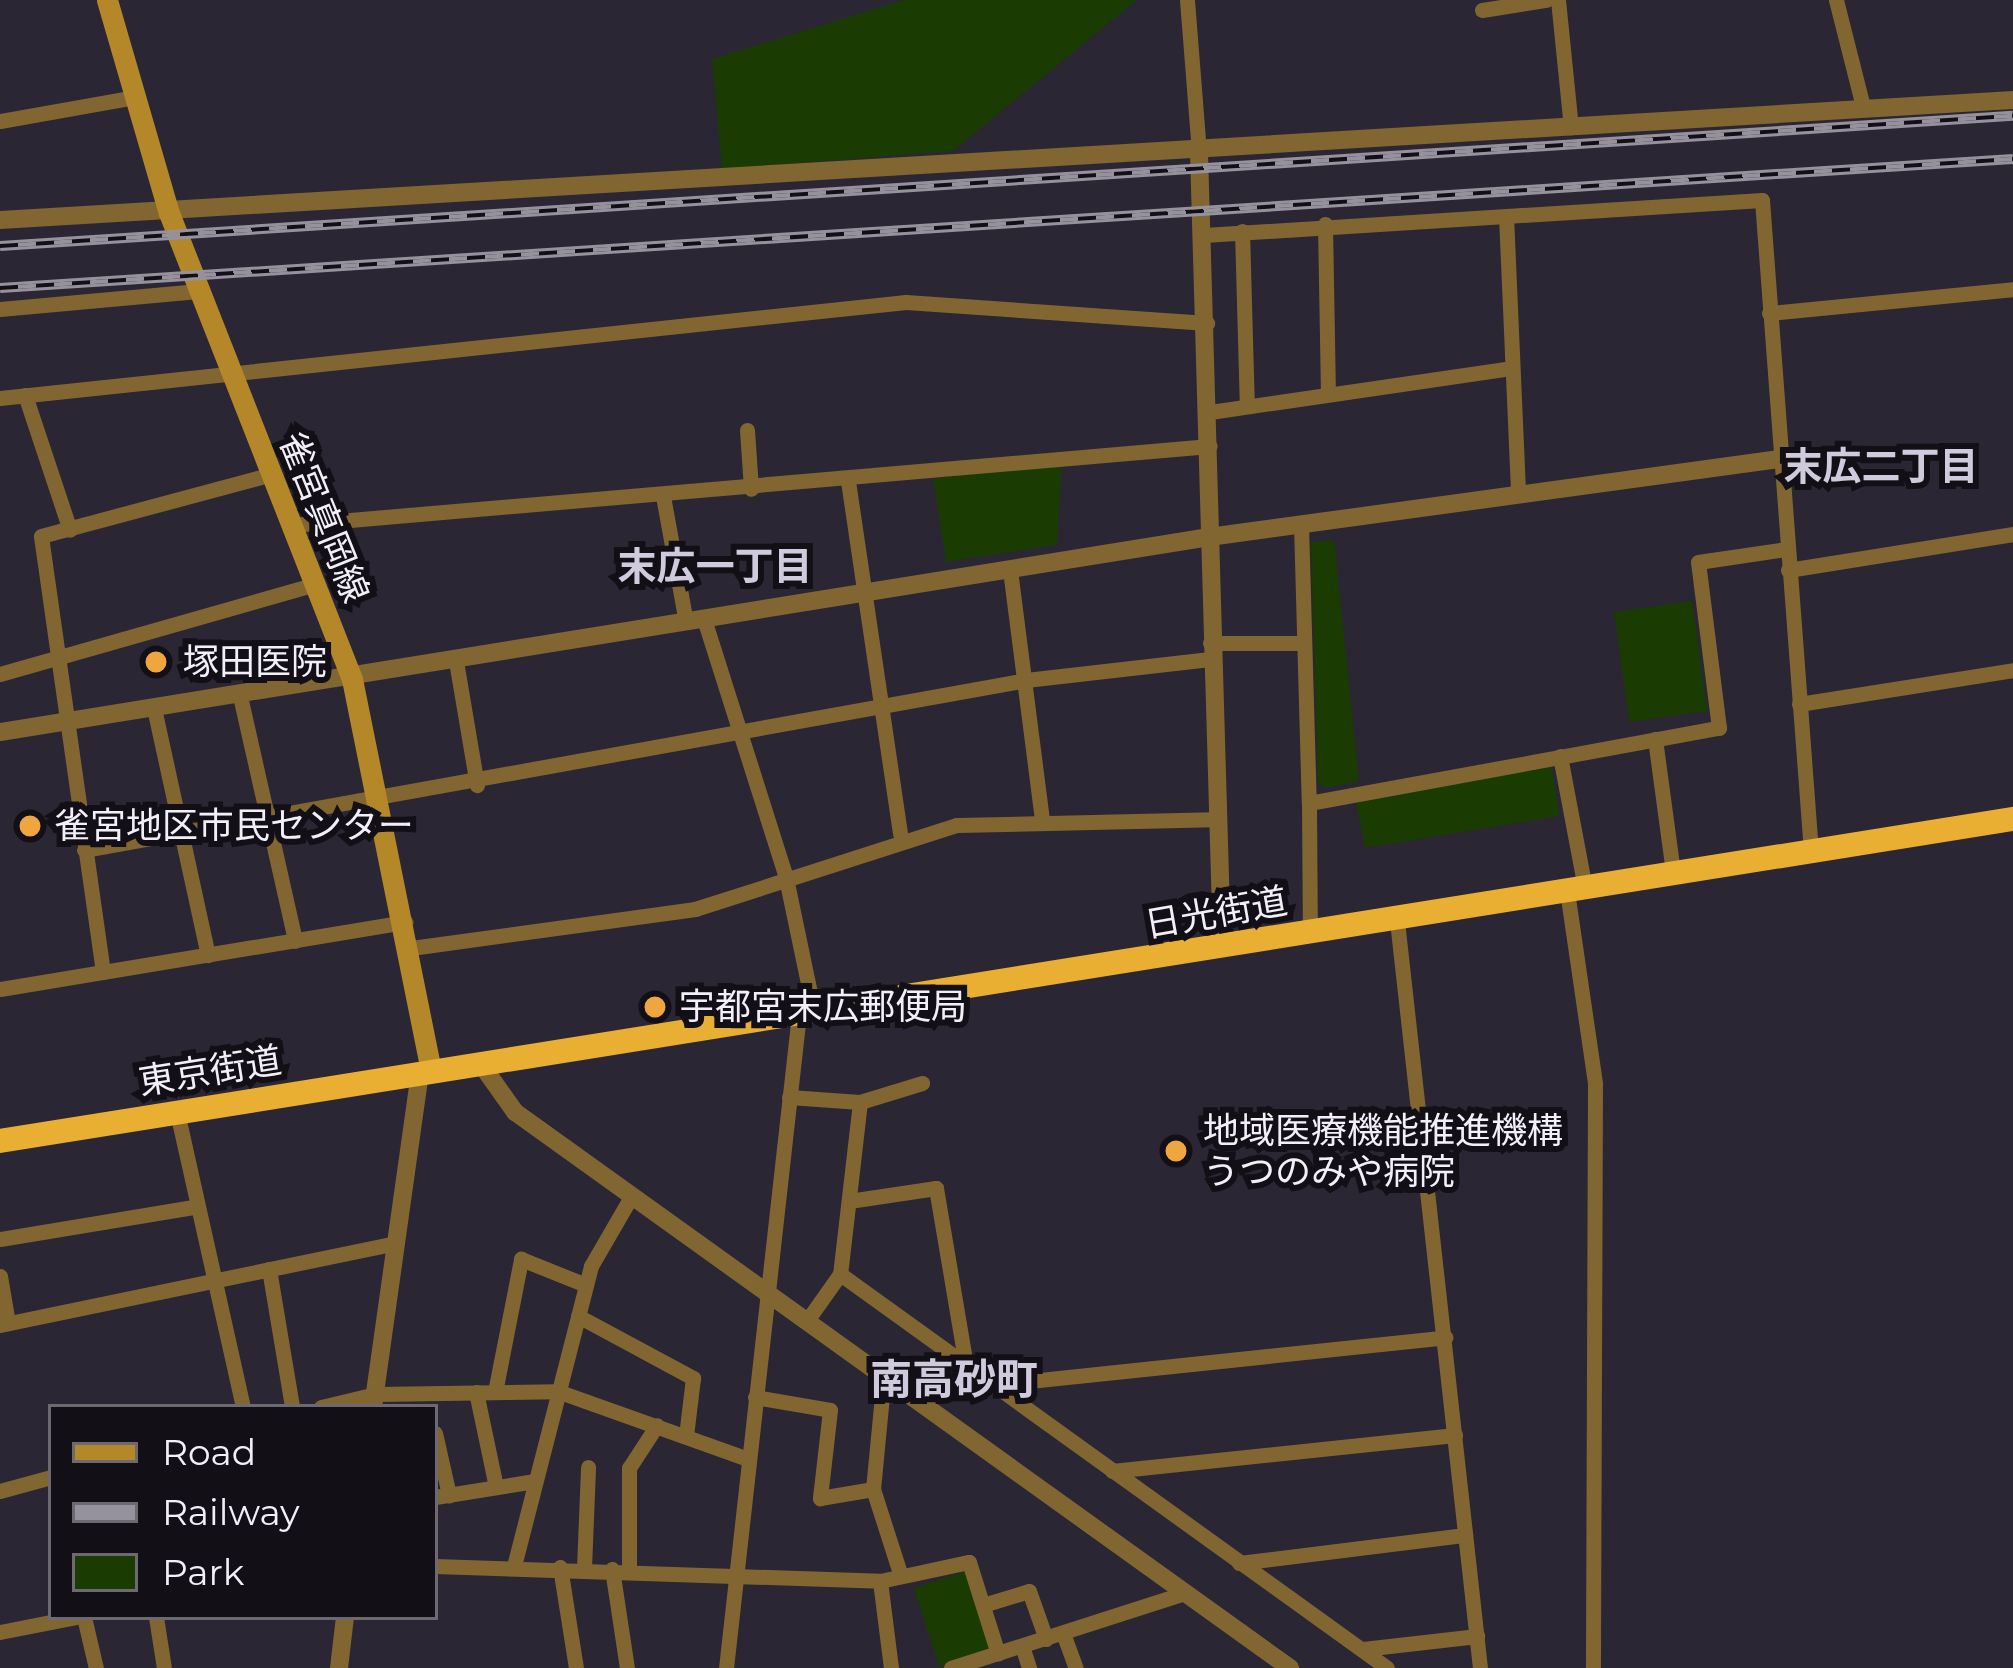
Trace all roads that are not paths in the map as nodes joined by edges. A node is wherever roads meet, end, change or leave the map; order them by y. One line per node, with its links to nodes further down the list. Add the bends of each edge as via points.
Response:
1 (107, 0): 7 (main road, 雀宮真岡線)
2 (1187, 0): 12 (street)
3 (1546, 0): 6 (street)
4 (1558, 0): 11 (street)
5 (1836, 0): 9 (street)
6 (1482, 10)
7 (129, 98): 10 (street); 13 (main road, 雀宮真岡線)
8 (2013, 100): 9 (street)
9 (1863, 107): 11 (street)
10 (0, 121)
11 (1571, 127): 12 (street)
12 (1199, 153): 13 (street); 18 (street)
13 (169, 213): 15 (street); 20 (main road, 雀宮真岡線)
14 (1506, 216): 16 (street); 22 (street, via 1762,200); 24 (street)
15 (0, 220)
16 (1325, 224): 17 (street); 26 (street)
17 (1243, 231): 18 (street); 29 (street)
18 (1204, 235): 23 (street)
19 (2013, 289): 22 (street)
20 (198, 291): 21 (street); 25 (main road, 雀宮真岡線)
21 (0, 309)
22 (1769, 313): 33 (street)
23 (1207, 323): 25 (street, via 906,302); 30 (street)
24 (1511, 368): 26 (street); 37 (street)
25 (232, 377): 27 (street); 34 (main road, 雀宮真岡線)
26 (1328, 394): 29 (street)
27 (25, 395): 28 (street); 41 (street)
28 (0, 398)
29 (1246, 406): 30 (street)
30 (1210, 412): 32 (street)
31 (747, 430): 36 (street)
32 (1210, 446): 35 (street); 43 (street)
33 (1780, 459): 37 (street); 44 (street)
34 (272, 474): 40 (main road, 雀宮真岡線); 41 (street)
35 (848, 481): 36 (street); 48 (street)
36 (751, 489): 38 (street)
37 (1518, 495): 39 (street)
38 (663, 496): 40 (street); 49 (street)
39 (1301, 524): 43 (street); 50 (street)
40 (292, 525): 47 (main road, 雀宮真岡線)
41 (70, 530): 52 (street, via 41,536)
42 (2013, 534): 46 (street)
43 (1209, 537): 45 (street); 51 (street)
44 (1786, 549): 46 (street); 65 (street, via 1698,562 1718,728)
45 (1010, 570): 48 (street); 57 (street)
46 (1788, 570): 59 (street)
47 (316, 584): 52 (street); 56 (main road, 雀宮真岡線)
48 (866, 593): 49 (street); 60 (street)
49 (695, 620): 53 (street); 63 (street)
50 (1301, 643): 51 (street); 68 (street)
51 (1210, 651): 57 (street); 70 (street)
52 (58, 657): 55 (street); 62 (street)
53 (456, 661): 56 (street); 67 (street)
54 (2013, 670): 59 (street)
55 (0, 674)
56 (352, 679): 58 (street); 69 (main road, 雀宮真岡線)
57 (1026, 680): 60 (street); 72 (street)
58 (240, 695): 61 (street); 73 (street)
59 (1799, 704): 77 (street)
60 (879, 707): 63 (street); 74 (street)
61 (154, 708): 62 (street); 75 (street)
62 (68, 720): 64 (street); 76 (street)
63 (741, 731): 67 (street); 79 (street)
64 (0, 732)
65 (1655, 740): 66 (street); 78 (street)
66 (1560, 756): 68 (street); 80 (street)
67 (477, 785): 69 (street)
68 (1309, 803): 83 (street)
69 (380, 805): 73 (street); 82 (main road, 雀宮真岡線)
70 (1213, 819): 72 (street); 86 (street)
71 (2013, 819): 77 (highway, 日光街道)
72 (1042, 820): 74 (street)
73 (268, 822): 75 (street); 84 (street)
74 (900, 834): 79 (street)
75 (182, 835): 76 (street); 87 (street)
76 (84, 850): 88 (street)
77 (1810, 851): 78 (highway, 日光街道)
78 (1673, 873): 80 (highway, 日光街道)
79 (786, 878): 85 (street, via 694,909); 90 (street)
80 (1576, 890): 81 (highway, 日光街道); 173 (street, via 1595,1084)
81 (1396, 921): 83 (highway, 日光街道); 112 (street)
82 (406, 922): 84 (street); 85 (main road, 雀宮真岡線)
83 (1310, 933): 86 (highway, 日光街道)
84 (295, 941): 87 (street)
85 (411, 947): 92 (main road, 雀宮真岡線)
86 (1222, 949): 90 (highway, 日光街道)
87 (208, 955): 88 (street)
88 (104, 972): 89 (street)
89 (0, 989)
90 (806, 1013): 91 (highway, 日光街道); 94 (street)
91 (481, 1064): 92 (highway, 日光街道); 98 (street, via 515,1112)
92 (425, 1073): 96 (highway, 東京街道); 102 (street)
93 (922, 1083): 95 (street)
94 (789, 1097): 95 (street); 108 (street)
95 (860, 1102): 99 (street)
96 (177, 1112): 97 (highway, 東京街道); 100 (street)
97 (0, 1142)
98 (631, 1198): 107 (street); 108 (street)
99 (849, 1201): 104 (street); 113 (street, via 936,1188)
100 (193, 1207): 101 (street); 106 (street)
101 (0, 1239)
102 (396, 1243): 103 (street); 121 (street)
103 (269, 1269): 106 (street); 123 (street)
104 (840, 1274): 110 (street); 113 (street)
105 (0, 1276): 111 (street)
106 (211, 1280): 111 (street); 122 (street)
107 (586, 1285): 109 (street); 117 (street, via 521,1259)
108 (766, 1294): 110 (street); 119 (street)
109 (578, 1316): 116 (street); 126 (street, via 693,1378)
110 (806, 1322): 114 (street)
111 (4, 1324)
112 (1444, 1337): 115 (street); 125 (street)
113 (967, 1366): 115 (street)
114 (884, 1375): 134 (street); 147 (street)
115 (992, 1385): 130 (street)
116 (557, 1391): 117 (street); 124 (street); 132 (street)
117 (495, 1392): 118 (street)
118 (476, 1393): 120 (street); 133 (street)
119 (755, 1397): 128 (street); 134 (street, via 830,1410 820,1498)
120 (428, 1400): 121 (street)
121 (374, 1401)
122 (242, 1404)
123 (292, 1404)
124 (657, 1425): 126 (street); 143 (street, via 629,1468)
125 (1455, 1435): 130 (street); 137 (street)
126 (686, 1436): 128 (street)
127 (438, 1459): 136 (street)
128 (748, 1459): 144 (street)
129 (588, 1467): 142 (street)
130 (1112, 1471): 138 (street)
131 (48, 1478): 135 (street)
132 (535, 1481): 133 (street); 140 (street)
133 (496, 1487): 136 (street)
134 (873, 1489): 145 (street)
135 (0, 1490)
136 (442, 1496)
137 (1466, 1535): 138 (street); 155 (street)
138 (1239, 1563): 158 (street)
139 (438, 1566): 140 (street)
140 (514, 1566): 141 (street)
141 (560, 1567): 142 (street); 163 (street)
142 (584, 1568): 143 (street)
143 (620, 1569): 144 (street); 164 (street)
144 (737, 1570): 146 (street); 165 (street)
145 (901, 1576): 146 (street); 148 (street, via 969,1562)
146 (880, 1581): 166 (street)
147 (1185, 1594): 154 (street); 170 (street)
148 (982, 1605): 156 (street, via 1029,1591); 159 (street)
149 (64, 1620): 153 (street)
150 (81, 1620): 160 (street)
151 (156, 1620): 161 (street)
152 (345, 1620): 162 (street)
153 (0, 1632)
154 (1064, 1633): 156 (street); 169 (street)
155 (1477, 1636): 158 (street); 172 (street)
156 (1046, 1639): 157 (street)
157 (1022, 1646): 159 (street); 168 (street)
158 (1363, 1649): 171 (street)
159 (998, 1654): 167 (street)
160 (96, 1668)
161 (164, 1668)
162 (339, 1668)
163 (576, 1668)
164 (627, 1668)
165 (725, 1668)
166 (891, 1668)
167 (951, 1668)
168 (1029, 1668)
169 (1076, 1668)
170 (1290, 1668)
171 (1387, 1668)
172 (1480, 1668)
173 (1593, 1668)

